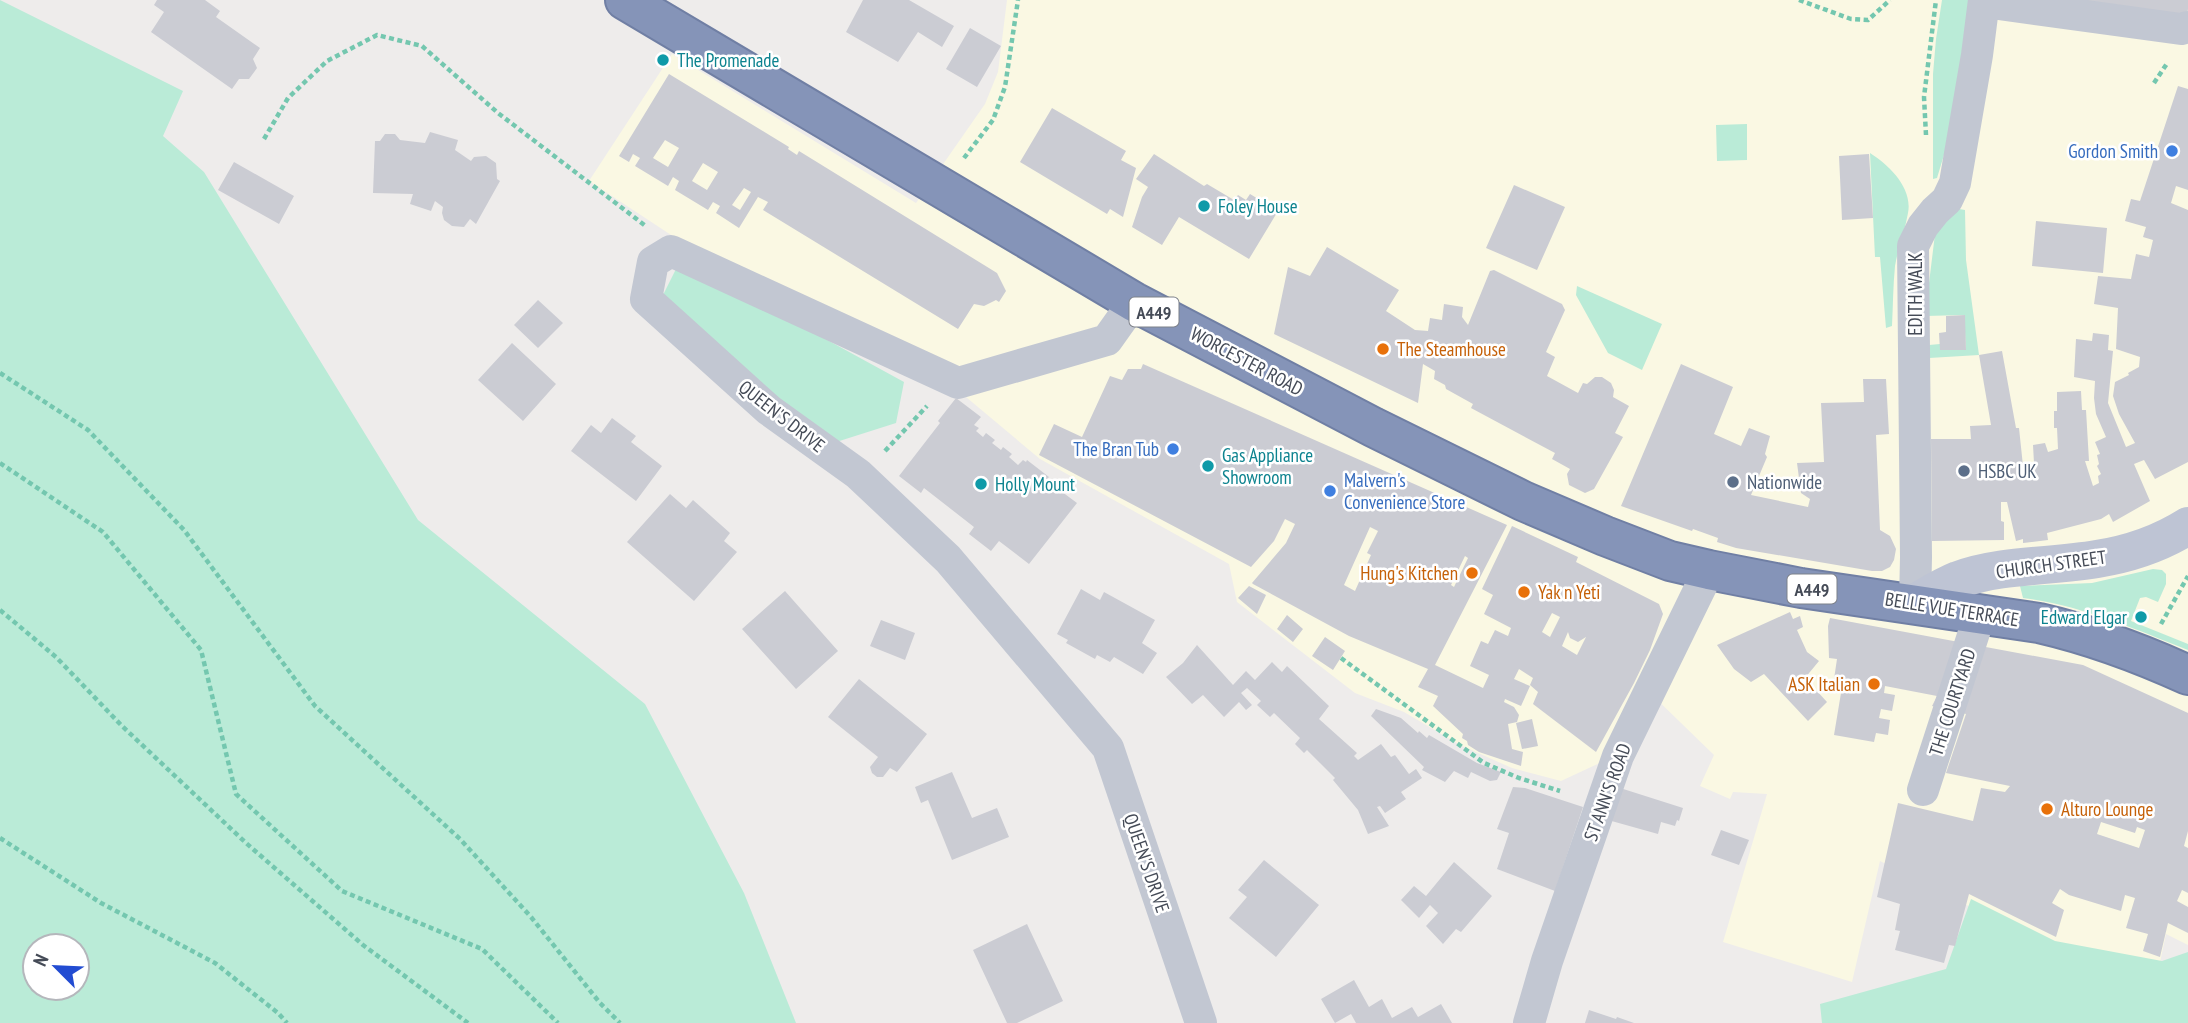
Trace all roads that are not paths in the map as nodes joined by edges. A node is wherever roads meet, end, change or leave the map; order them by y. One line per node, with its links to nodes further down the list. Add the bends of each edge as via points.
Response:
1 (625, 0): 4 (highway, WORCESTER ROAD / A449)
2 (1984, 1): 3 (street, via 2181,29); 7 (street, EDITH WALK, via 1955,183 1913,246)
3 (2181, 39)
4 (1134, 302): 6 (highway, WORCESTER ROAD / A449, via 1523,501 1670,561); 11 (street, QUEEN'S DRIVE, via 1107,340 958,383 671,251 653,262 646,299 769,410 858,474 948,559 1108,748)
5 (2188, 526): 7 (main road, CHURCH STREET, via 2124,553 1958,580)
6 (1709, 570): 7 (highway, BELLE VUE TERRACE / A449); 12 (street, ST ANN'S ROAD, via 1618,756)
7 (1915, 603): 8 (highway, BELLE VUE TERRACE / A449)
8 (1980, 614): 9 (highway, BELLE VUE TERRACE / A449, via 2077,631); 10 (street, THE COURTYARD)
9 (2188, 675)
10 (1923, 790)
11 (1201, 1023)
12 (1529, 1023)

